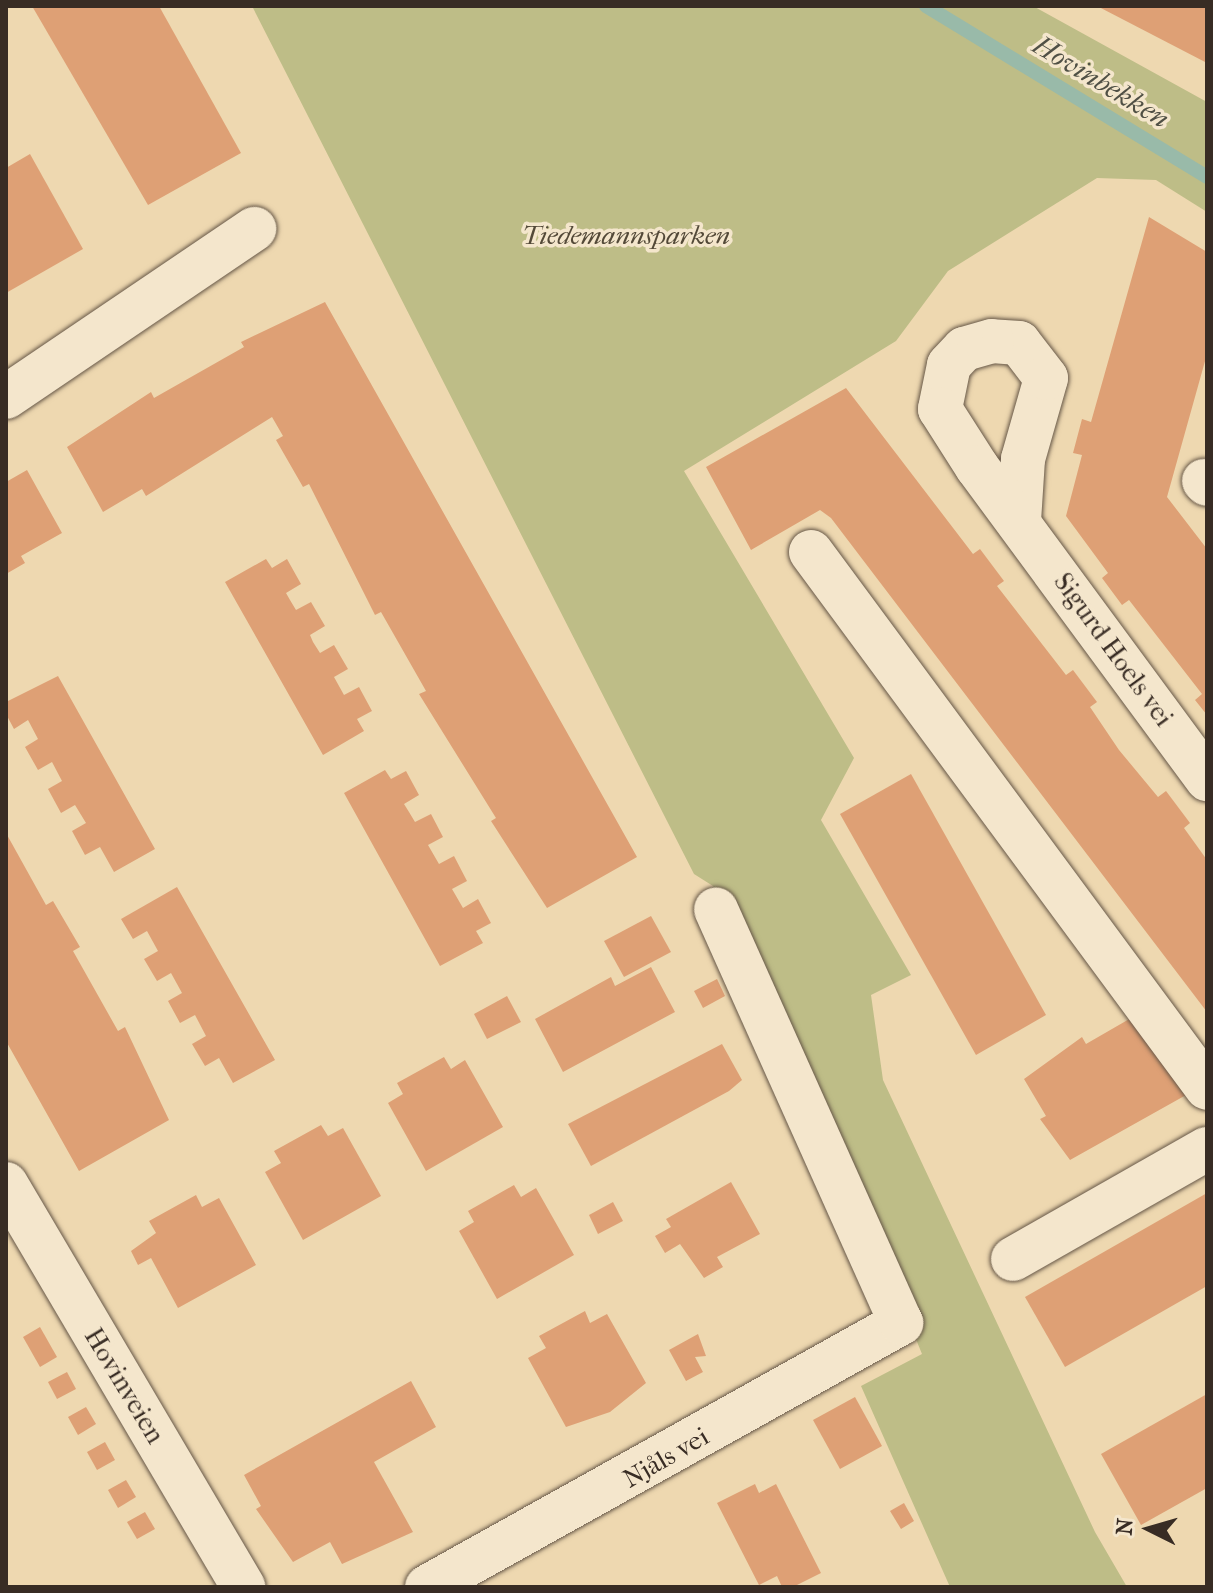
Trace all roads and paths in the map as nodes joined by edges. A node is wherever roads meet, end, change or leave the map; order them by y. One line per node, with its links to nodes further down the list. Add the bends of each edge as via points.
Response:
1 (254, 229): 2 (street)
2 (6, 397)
3 (1019, 521): 5 (street, Sigurd Hoels vei)
4 (811, 552): 7 (street)
5 (1207, 779)
6 (716, 910): 12 (street, Njåls vei, via 901,1323)
7 (1207, 1088)
8 (1207, 1149): 10 (street)
9 (6, 1184): 11 (street, Hovinveien)
10 (1013, 1259)
11 (243, 1587)
12 (427, 1587)

